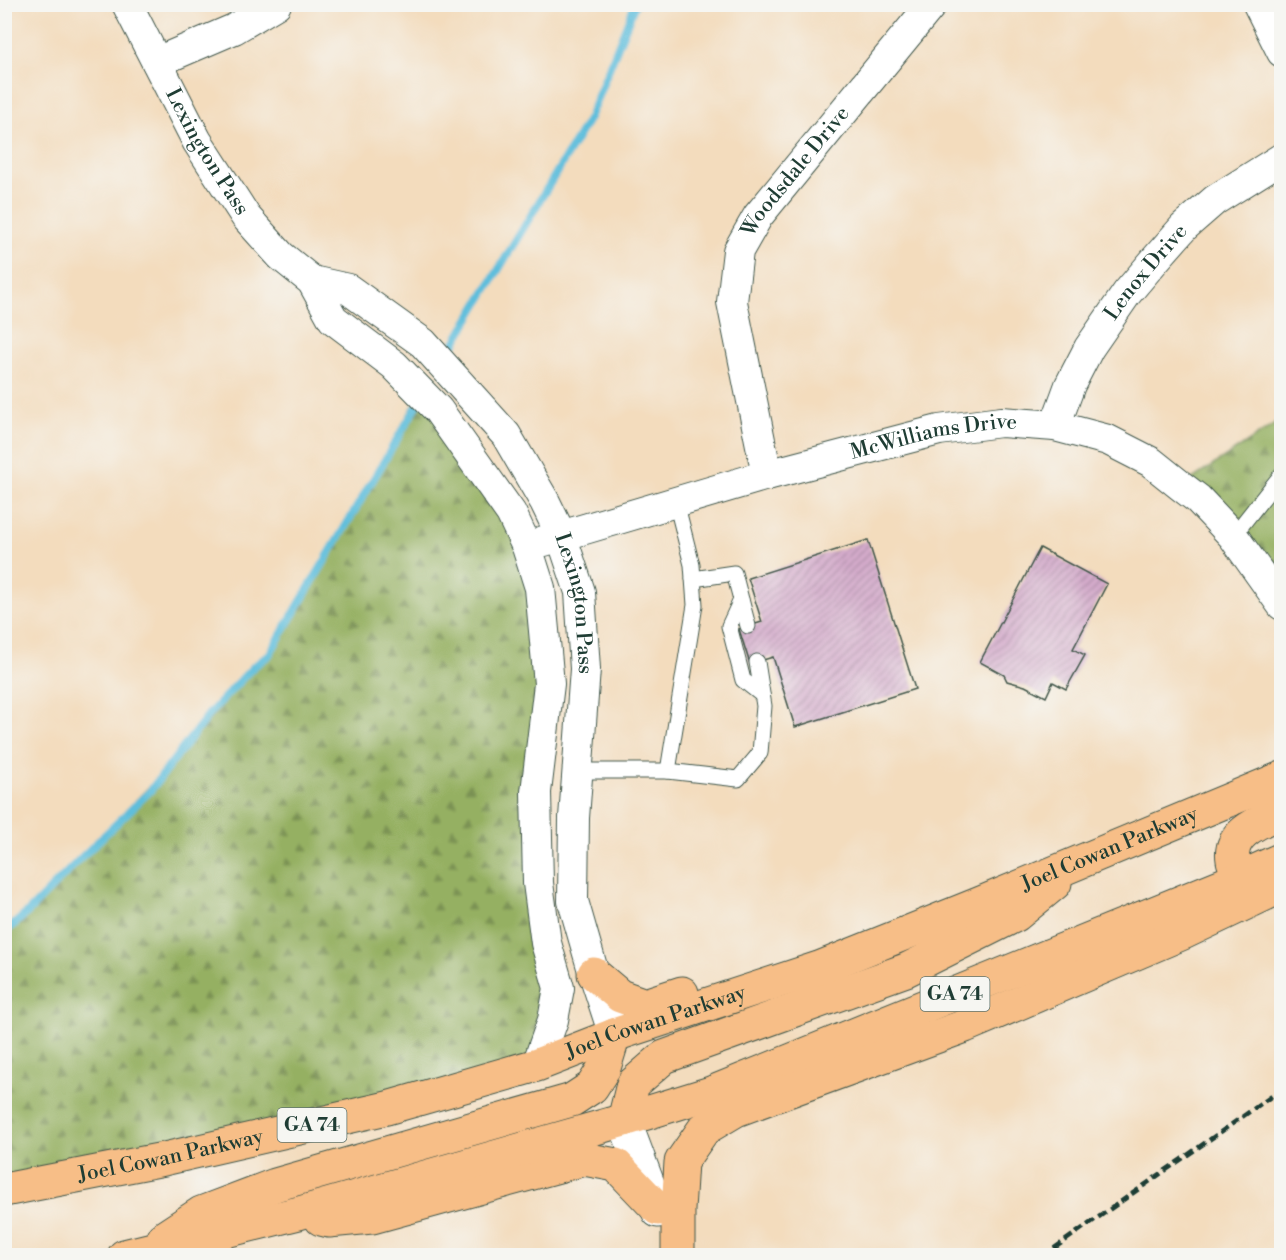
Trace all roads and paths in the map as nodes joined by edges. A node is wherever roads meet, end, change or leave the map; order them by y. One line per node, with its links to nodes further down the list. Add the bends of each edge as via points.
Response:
1 (127, 4): 6 (street, Lexington Pass)
2 (276, 4): 6 (street, via 234,29)
3 (932, 4): 11 (street, Woodsdale Drive, via 758,216 738,251 732,302)
4 (1258, 4): 5 (street)
5 (1281, 51)
6 (158, 62): 8 (street, Lexington Pass, via 197,141 246,217 281,256)
7 (1281, 158): 9 (street, Lenox Drive, via 1215,200 1184,227 1134,284 1089,348)
8 (312, 281): 13 (street, Lexington Pass, via 348,289 423,344 506,435); 15 (street, Lexington Pass, via 333,319 394,365 438,410 512,513)
9 (1055, 426): 11 (street, McWilliams Drive, via 1001,422 939,430); 14 (street, McWilliams Drive, via 1108,440 1151,462 1198,499)
10 (1281, 474): 14 (lane)
11 (768, 475): 12 (street, McWilliams Drive)
12 (676, 502): 13 (street, McWilliams Drive); 16 (lane)
13 (561, 535): 15 (street, McWilliams Drive); 24 (street, Lexington Pass, via 580,592 585,669)
14 (1233, 536): 18 (street, McWilliams Drive)
15 (526, 547): 23 (street, Lexington Pass, via 540,588 549,684)
16 (693, 579): 17 (lane, via 734,573); 25 (lane, via 694,605)
17 (741, 600): 19 (lane); 21 (lane, via 729,626 743,680)
18 (1281, 605)
19 (748, 626)
20 (757, 662): 21 (lane)
21 (762, 695): 25 (lane, via 760,753 738,779)
22 (1281, 758): 26 (street)
23 (539, 767): 24 (street); 35 (street, Lexington Pass, via 538,883 546,943 559,988 553,1020)
24 (577, 771): 25 (lane); 33 (street, Lexington Pass, via 573,901)
25 (668, 771)
26 (1271, 782): 28 (main road, Joel Cowan Parkway / GA 74)
27 (1281, 812): 30 (main road, via 1245,830 1234,844 1233,859)
28 (1085, 859): 32 (main road, Joel Cowan Parkway / GA 74); 36 (main road, via 1016,915 906,970 664,1058 633,1084)
29 (1281, 859): 30 (main road, GA 74)
30 (1240, 878): 36 (main road, GA 74, via 711,1093)
31 (1281, 886): 42 (main road, via 1183,933 965,1026 746,1106 704,1129 681,1162)
32 (882, 942): 33 (main road, via 827,943 645,1005 620,996); 34 (main road, Joel Cowan Parkway / GA 74, via 819,968)
33 (594, 974): 34 (street, Lexington Pass)
34 (614, 1035): 35 (main road, Joel Cowan Parkway / GA 74); 40 (main road, via 604,1068 592,1087 572,1100 275,1185 201,1213)
35 (537, 1065): 37 (main road, Joel Cowan Parkway / GA 74, via 387,1108 164,1159)
36 (624, 1120): 38 (street); 39 (main road, GA 74)
37 (4, 1190)
38 (658, 1209): 39 (main road, via 616,1165 584,1159 372,1217 329,1221); 41 (street)
39 (299, 1213): 40 (main road, GA 74)
40 (133, 1254)
41 (672, 1256)
42 (678, 1256)

